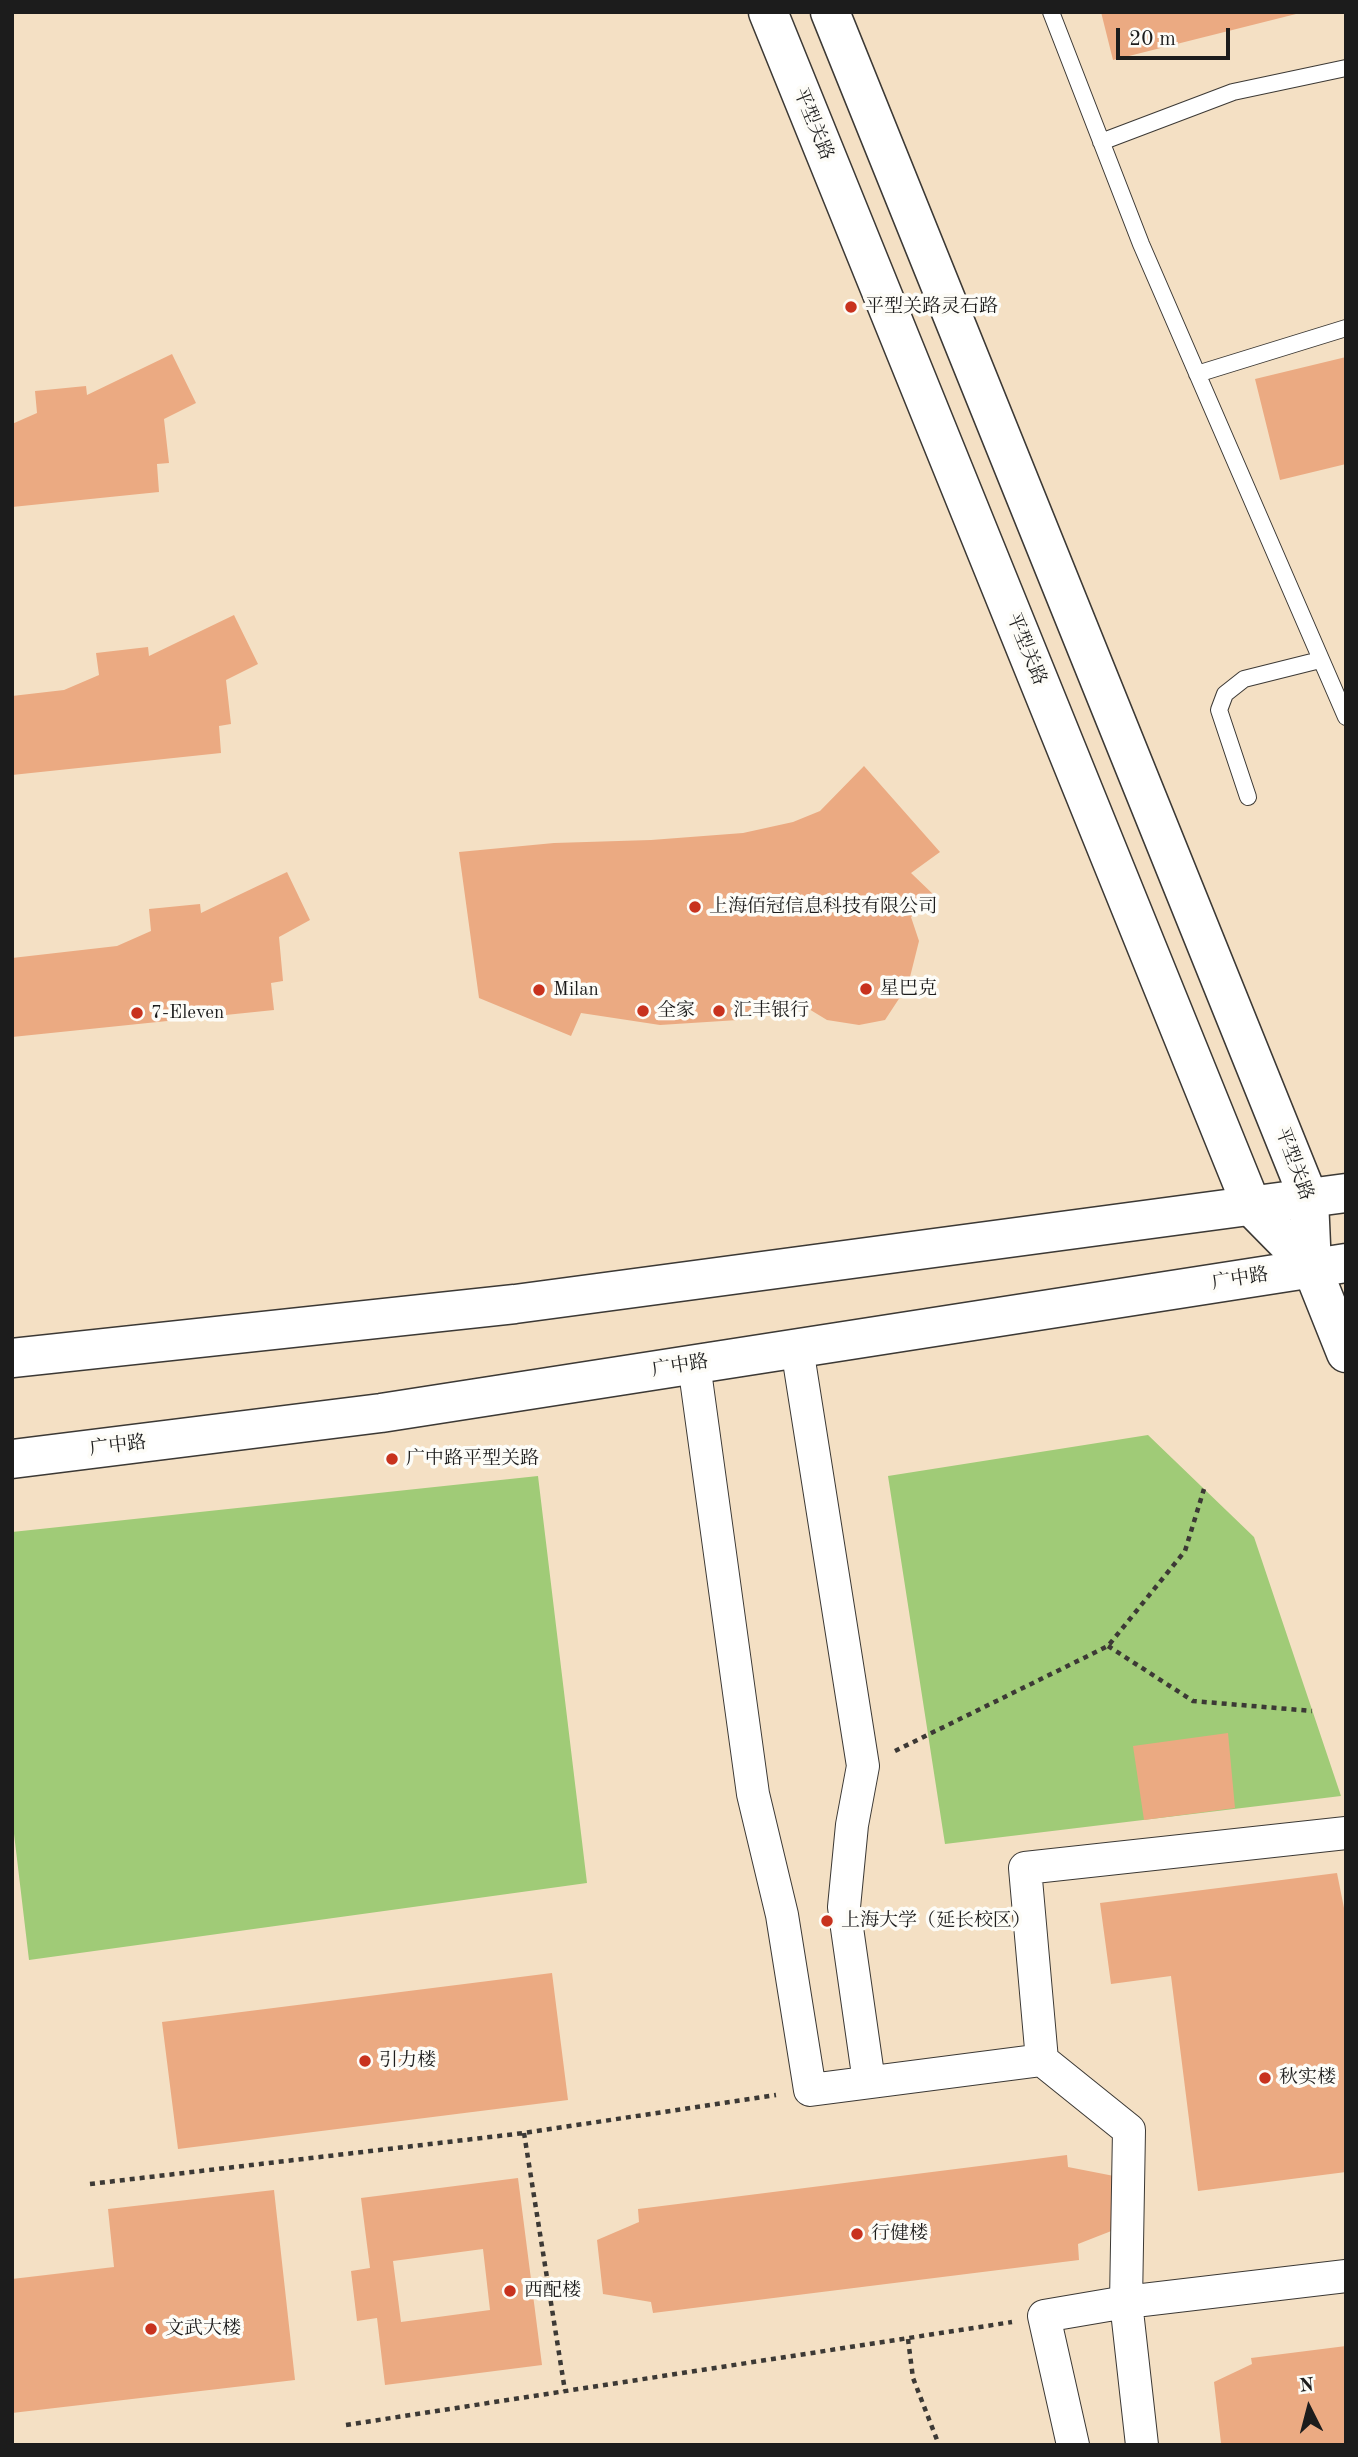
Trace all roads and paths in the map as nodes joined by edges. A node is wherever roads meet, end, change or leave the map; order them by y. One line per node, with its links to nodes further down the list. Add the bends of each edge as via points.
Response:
1 (768, 12): 12 (street, 平型关路)
2 (830, 12): 11 (street, 平型关路)
3 (1051, 12): 5 (lane)
4 (1346, 68): 5 (lane, via 1233,92)
5 (1101, 142): 7 (lane)
6 (1346, 328): 7 (lane)
7 (1197, 374): 8 (lane)
8 (1320, 660): 9 (lane); 10 (lane, via 1244,679 1224,694 1219,710)
9 (1346, 718)
10 (1248, 797)
11 (1328, 1196): 12 (street); 13 (street, 平型关路)
12 (1252, 1206): 13 (street, 平型关路); 16 (street, via 515,1304)
13 (1329, 1265): 14 (street, 广中路); 15 (street, 平型关路)
14 (797, 1348): 17 (street, 广中路); 22 (street)
15 (1346, 1353)
16 (12, 1358)
17 (694, 1364): 18 (street, 广中路, via 381,1413); 26 (street, via 753,1794 782,1915)
18 (12, 1459)
19 (1205, 1489): 20 (path, via 1185,1551)
20 (1108, 1646): 21 (path, via 1193,1701); 22 (path)
21 (1312, 1711)
22 (863, 1766): 25 (street, via 844,1907)
23 (1346, 1833): 24 (street, via 1025,1868)
24 (1042, 2060): 25 (street); 30 (street, via 1129,2130)
25 (869, 2082): 26 (street)
26 (810, 2090): 27 (path)
27 (524, 2133): 28 (path); 33 (path)
28 (90, 2184)
29 (1346, 2276): 30 (street)
30 (1126, 2302): 31 (street); 37 (street)
31 (1044, 2316): 32 (path); 36 (street)
32 (908, 2339): 33 (path); 35 (path, via 913,2378)
33 (565, 2391): 34 (path)
34 (346, 2425)
35 (939, 2445)
36 (1073, 2445)
37 (1142, 2445)

